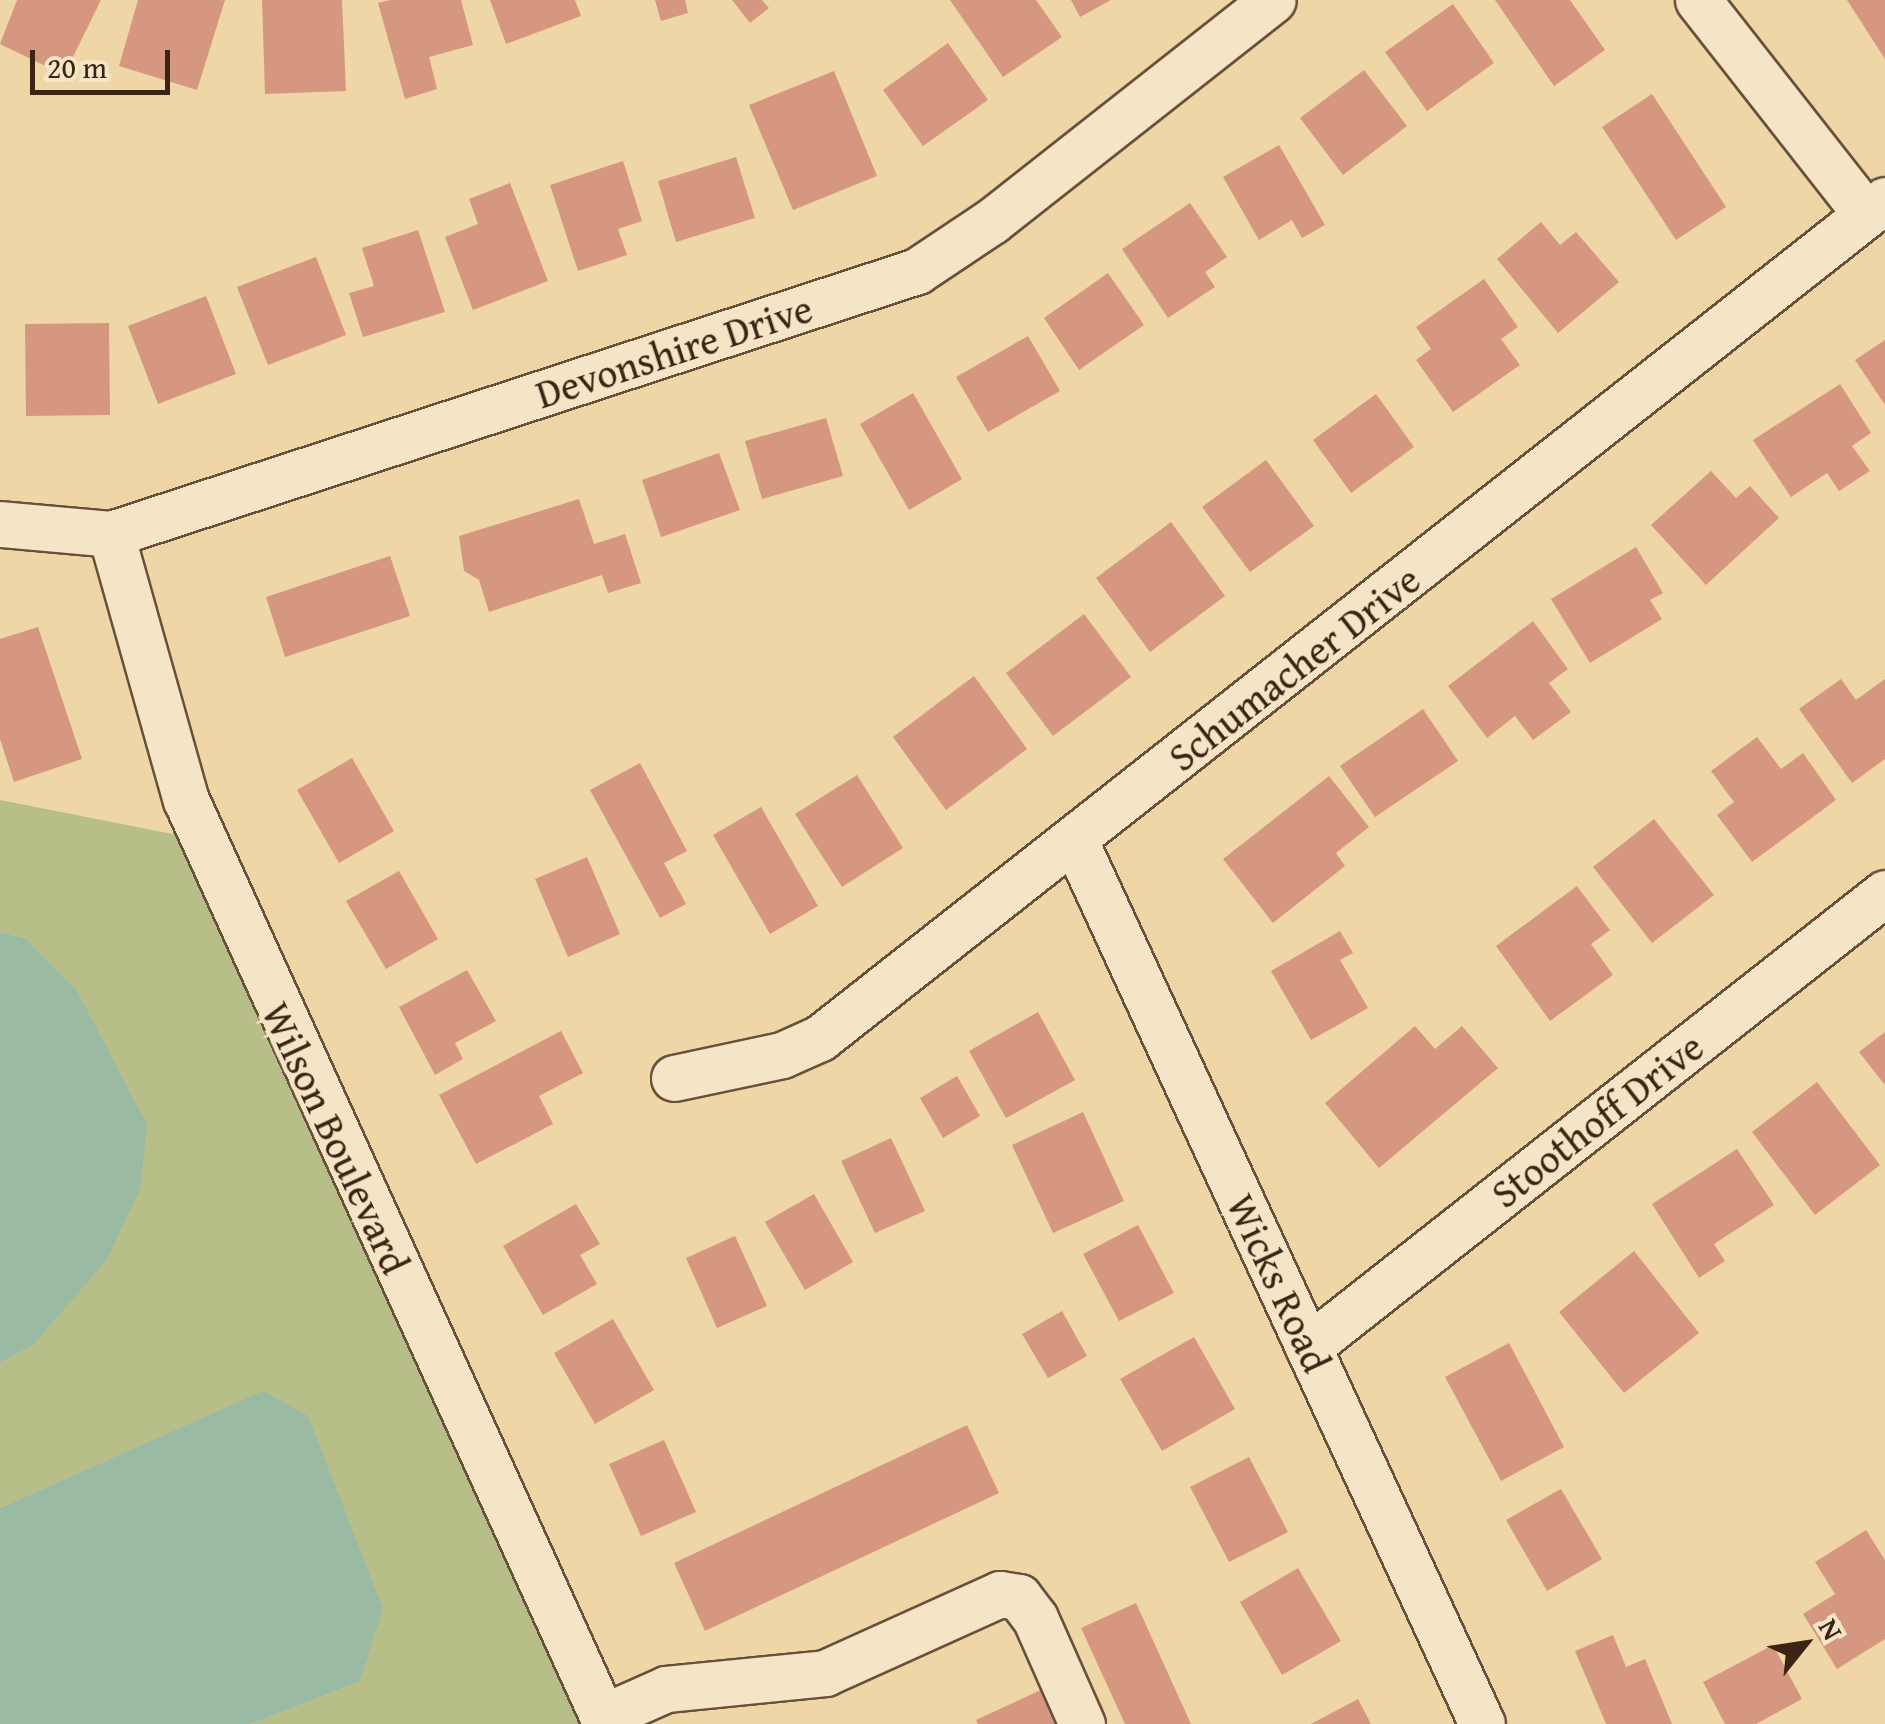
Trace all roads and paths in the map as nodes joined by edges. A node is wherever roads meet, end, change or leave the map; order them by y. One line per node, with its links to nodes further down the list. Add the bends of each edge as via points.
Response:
1 (1272, 0): 5 (street, Devonshire Drive, via 992,221 917,271)
2 (1698, 0): 3 (street)
3 (1876, 207): 6 (street, Schumacher Drive)
4 (0, 524): 5 (street, Devonshire Drive)
5 (112, 534): 10 (street, Wilson Boulevard, via 197,827)
6 (1075, 841): 8 (street, Schumacher Drive, via 820,1038 782,1055); 9 (street, Wicks Road)
7 (1885, 893): 9 (street, Stoothoff Drive)
8 (674, 1078)
9 (1308, 1347): 12 (street, Wicks Road)
10 (605, 1720): 11 (street, via 666,1689 826,1672 1000,1594 1019,1597 1035,1618)
11 (1082, 1724)
12 (1482, 1724)

